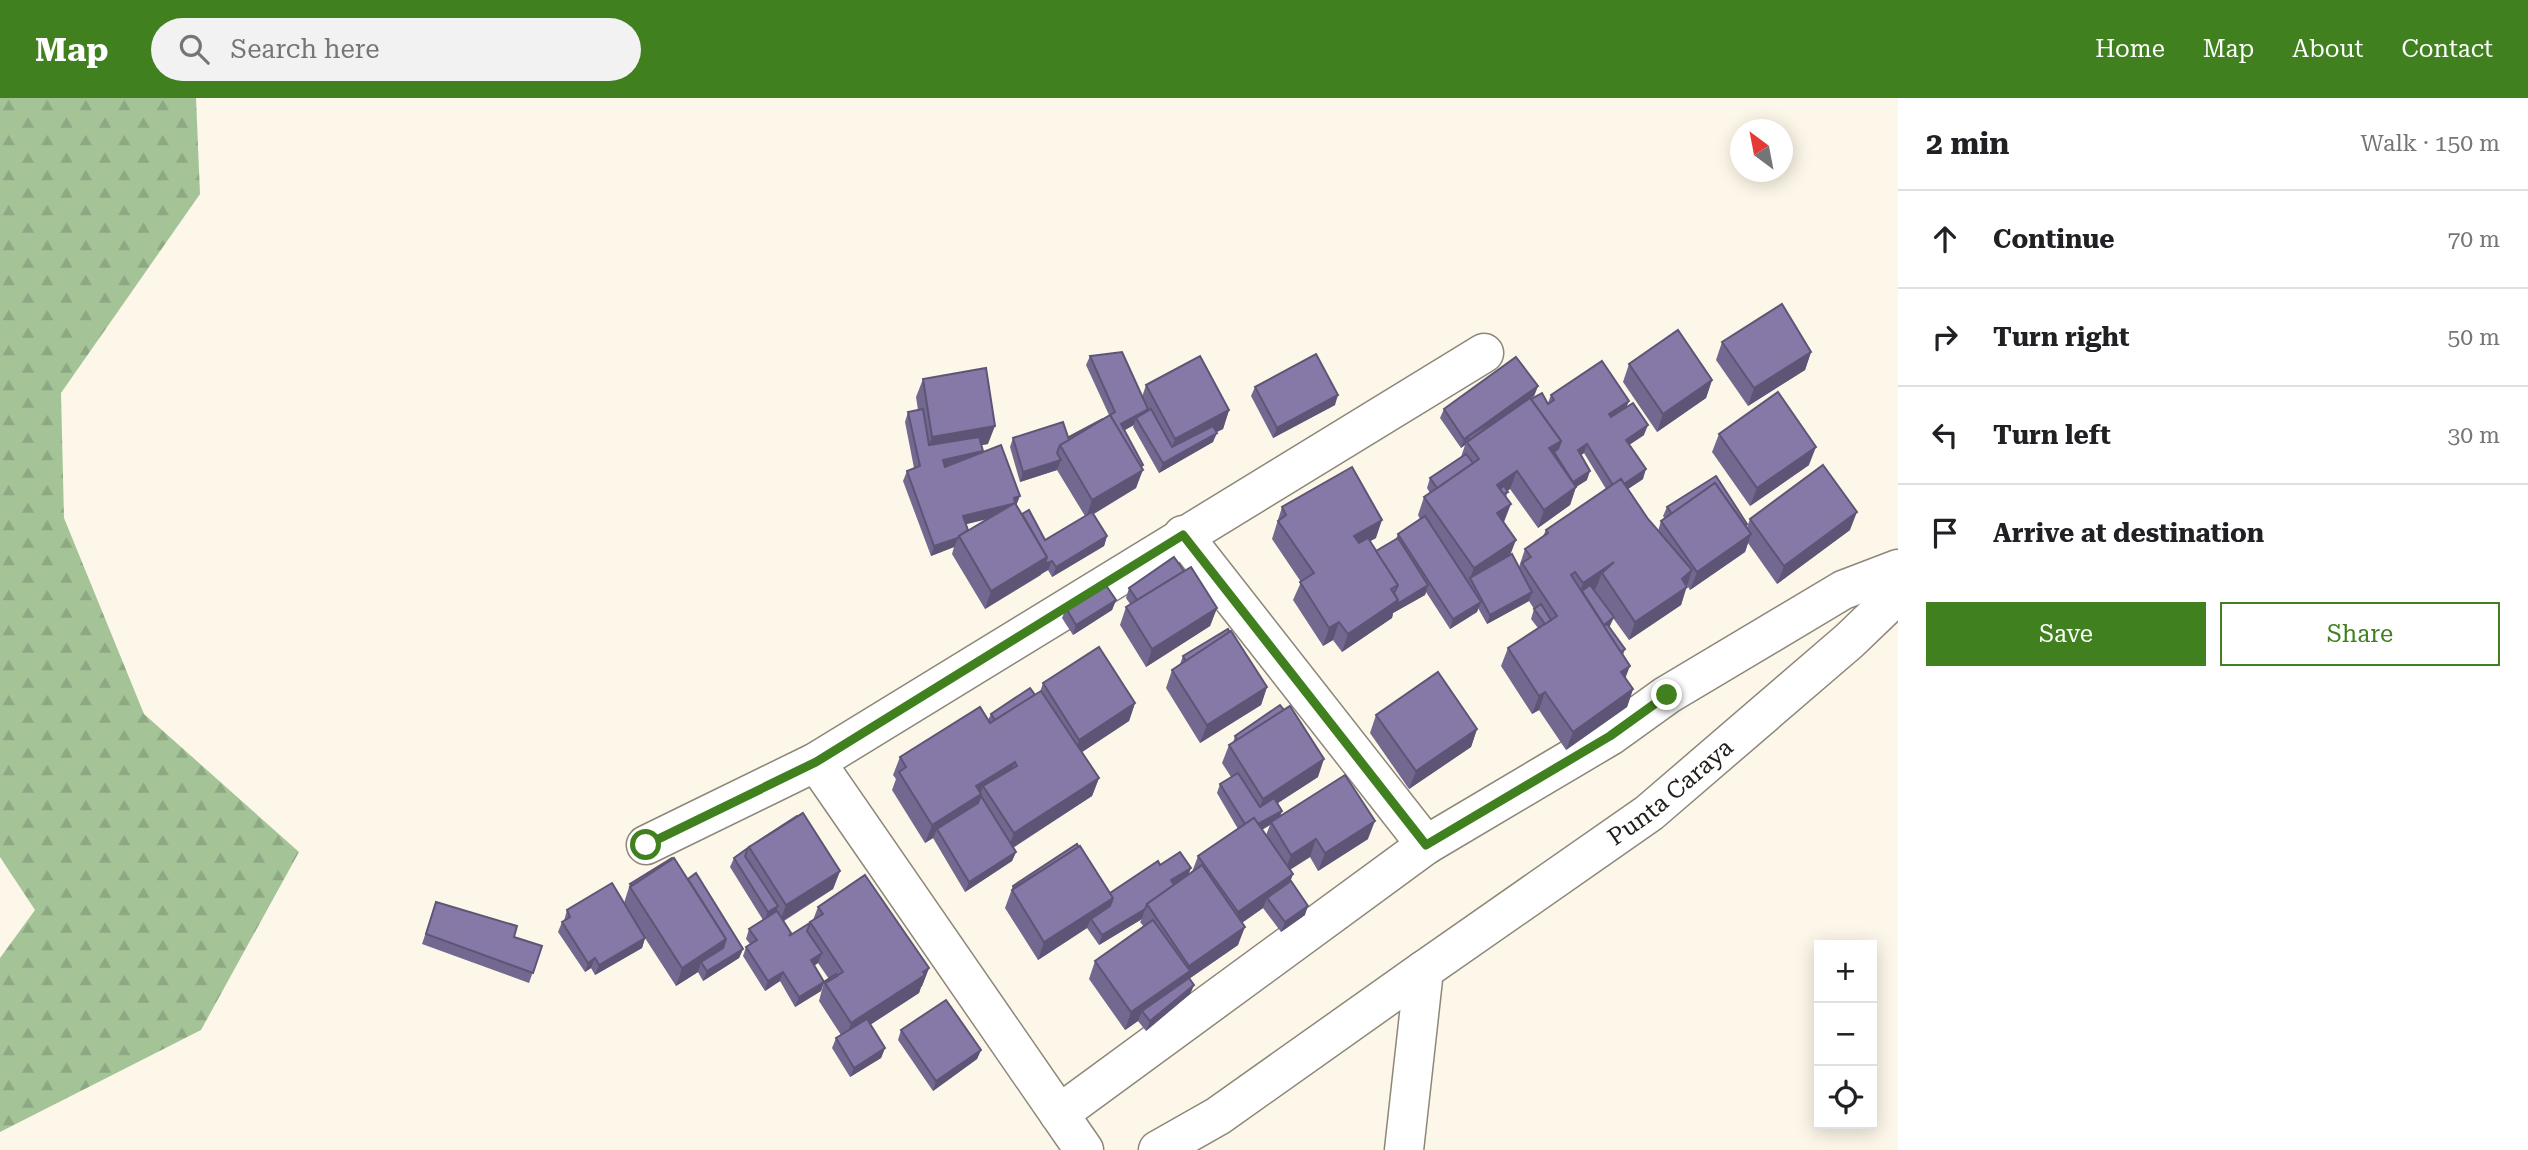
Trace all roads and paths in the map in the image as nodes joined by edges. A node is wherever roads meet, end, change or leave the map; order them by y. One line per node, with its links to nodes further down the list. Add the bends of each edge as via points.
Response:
1 (1484, 354): 2 (street)
2 (1183, 535): 5 (street); 7 (street)
3 (1898, 569): 7 (street, via 1843,590)
4 (1898, 594): 8 (street, Punta Caraya, via 1649,813)
5 (816, 762): 6 (street); 9 (street)
6 (646, 845)
7 (1426, 845): 9 (street)
8 (1424, 970): 11 (street, Punta Caraya, via 1218,1116); 12 (street)
9 (1059, 1114): 10 (street)
10 (1084, 1150)
11 (1158, 1150)
12 (1404, 1150)

